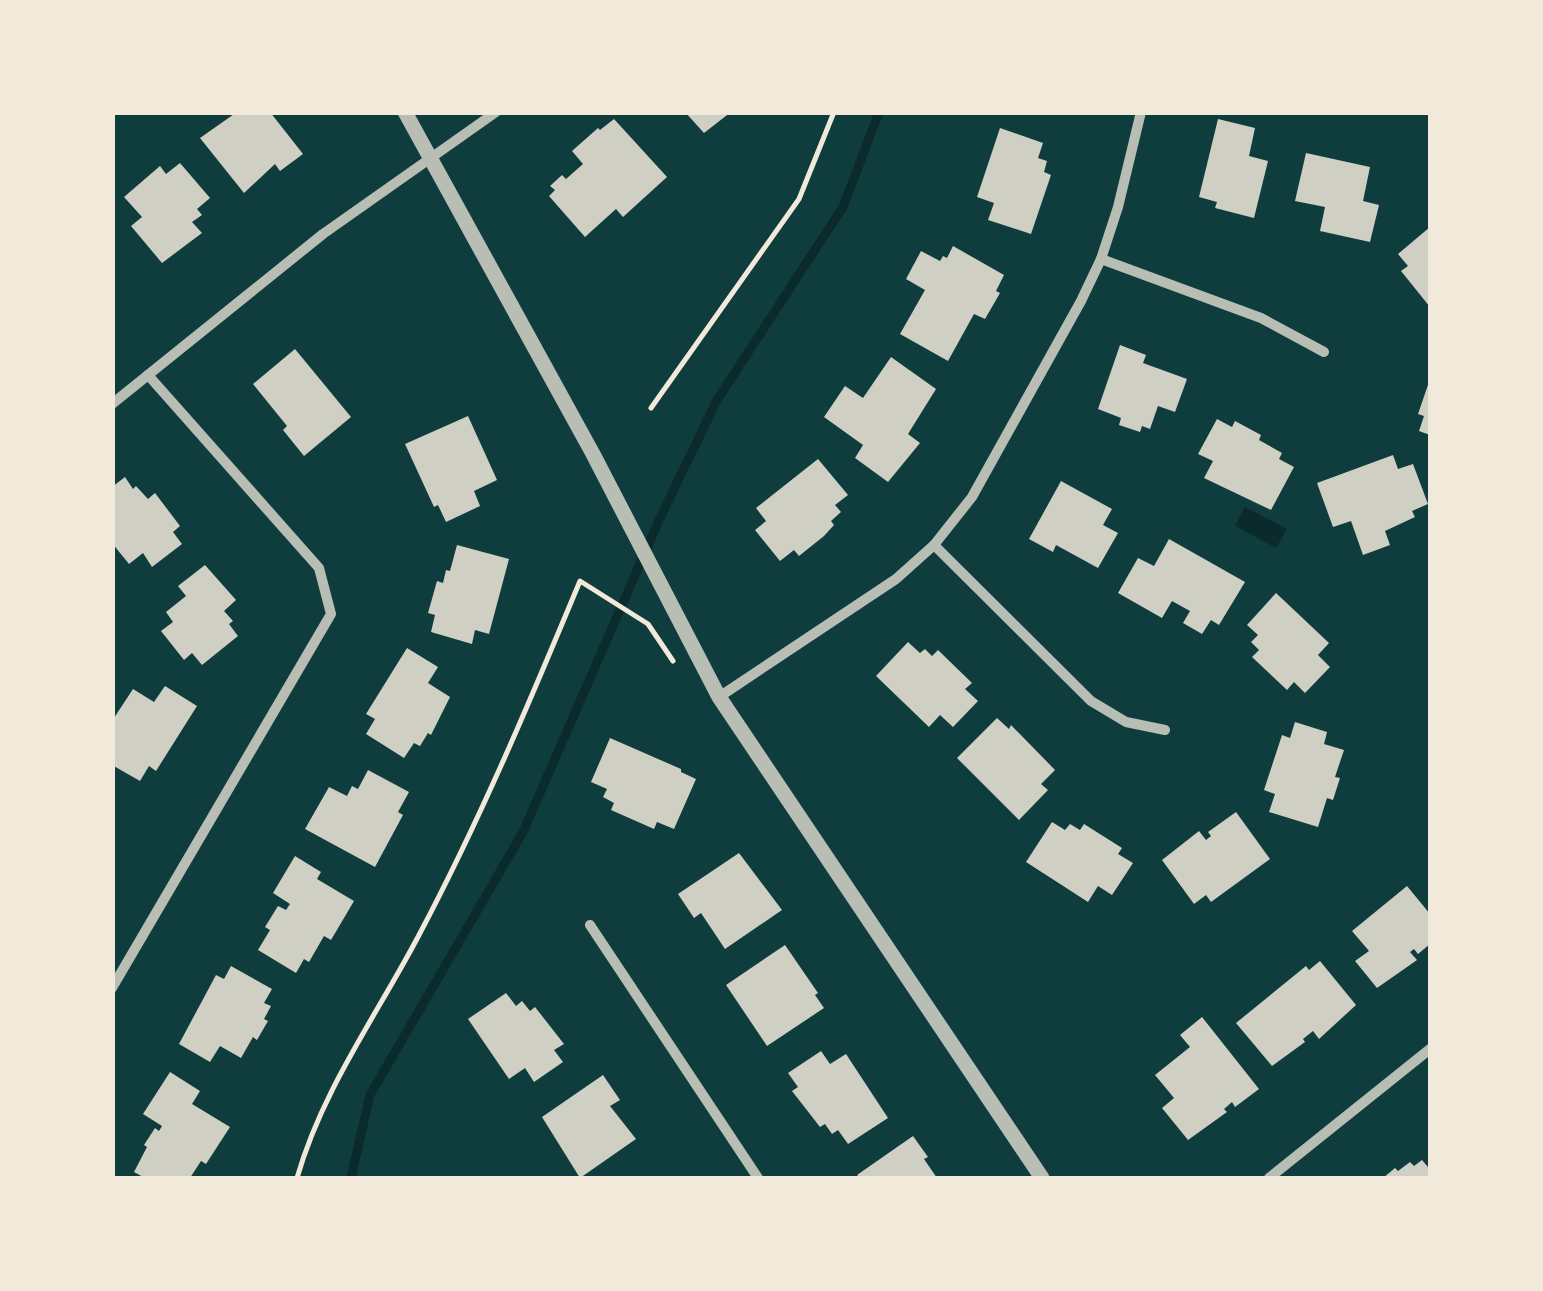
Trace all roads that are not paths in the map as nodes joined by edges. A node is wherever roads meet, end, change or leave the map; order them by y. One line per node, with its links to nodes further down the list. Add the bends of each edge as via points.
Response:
1 (405, 112): 4 (street)
2 (496, 112): 4 (street)
3 (1141, 112): 5 (street)
4 (428, 158): 7 (street); 10 (street)
5 (1101, 259): 6 (street, via 1261,318); 9 (street, via 972,498)
6 (1324, 352)
7 (148, 376): 8 (street); 13 (street, via 319,568 331,614)
8 (112, 404)
9 (934, 545): 10 (street, via 896,578); 11 (street, via 1091,701 1126,722)
10 (719, 697): 16 (street)
11 (1166, 730)
12 (590, 925): 15 (street)
13 (112, 988)
14 (1430, 1048): 17 (street)
15 (758, 1178)
16 (1042, 1178)
17 (1269, 1178)

